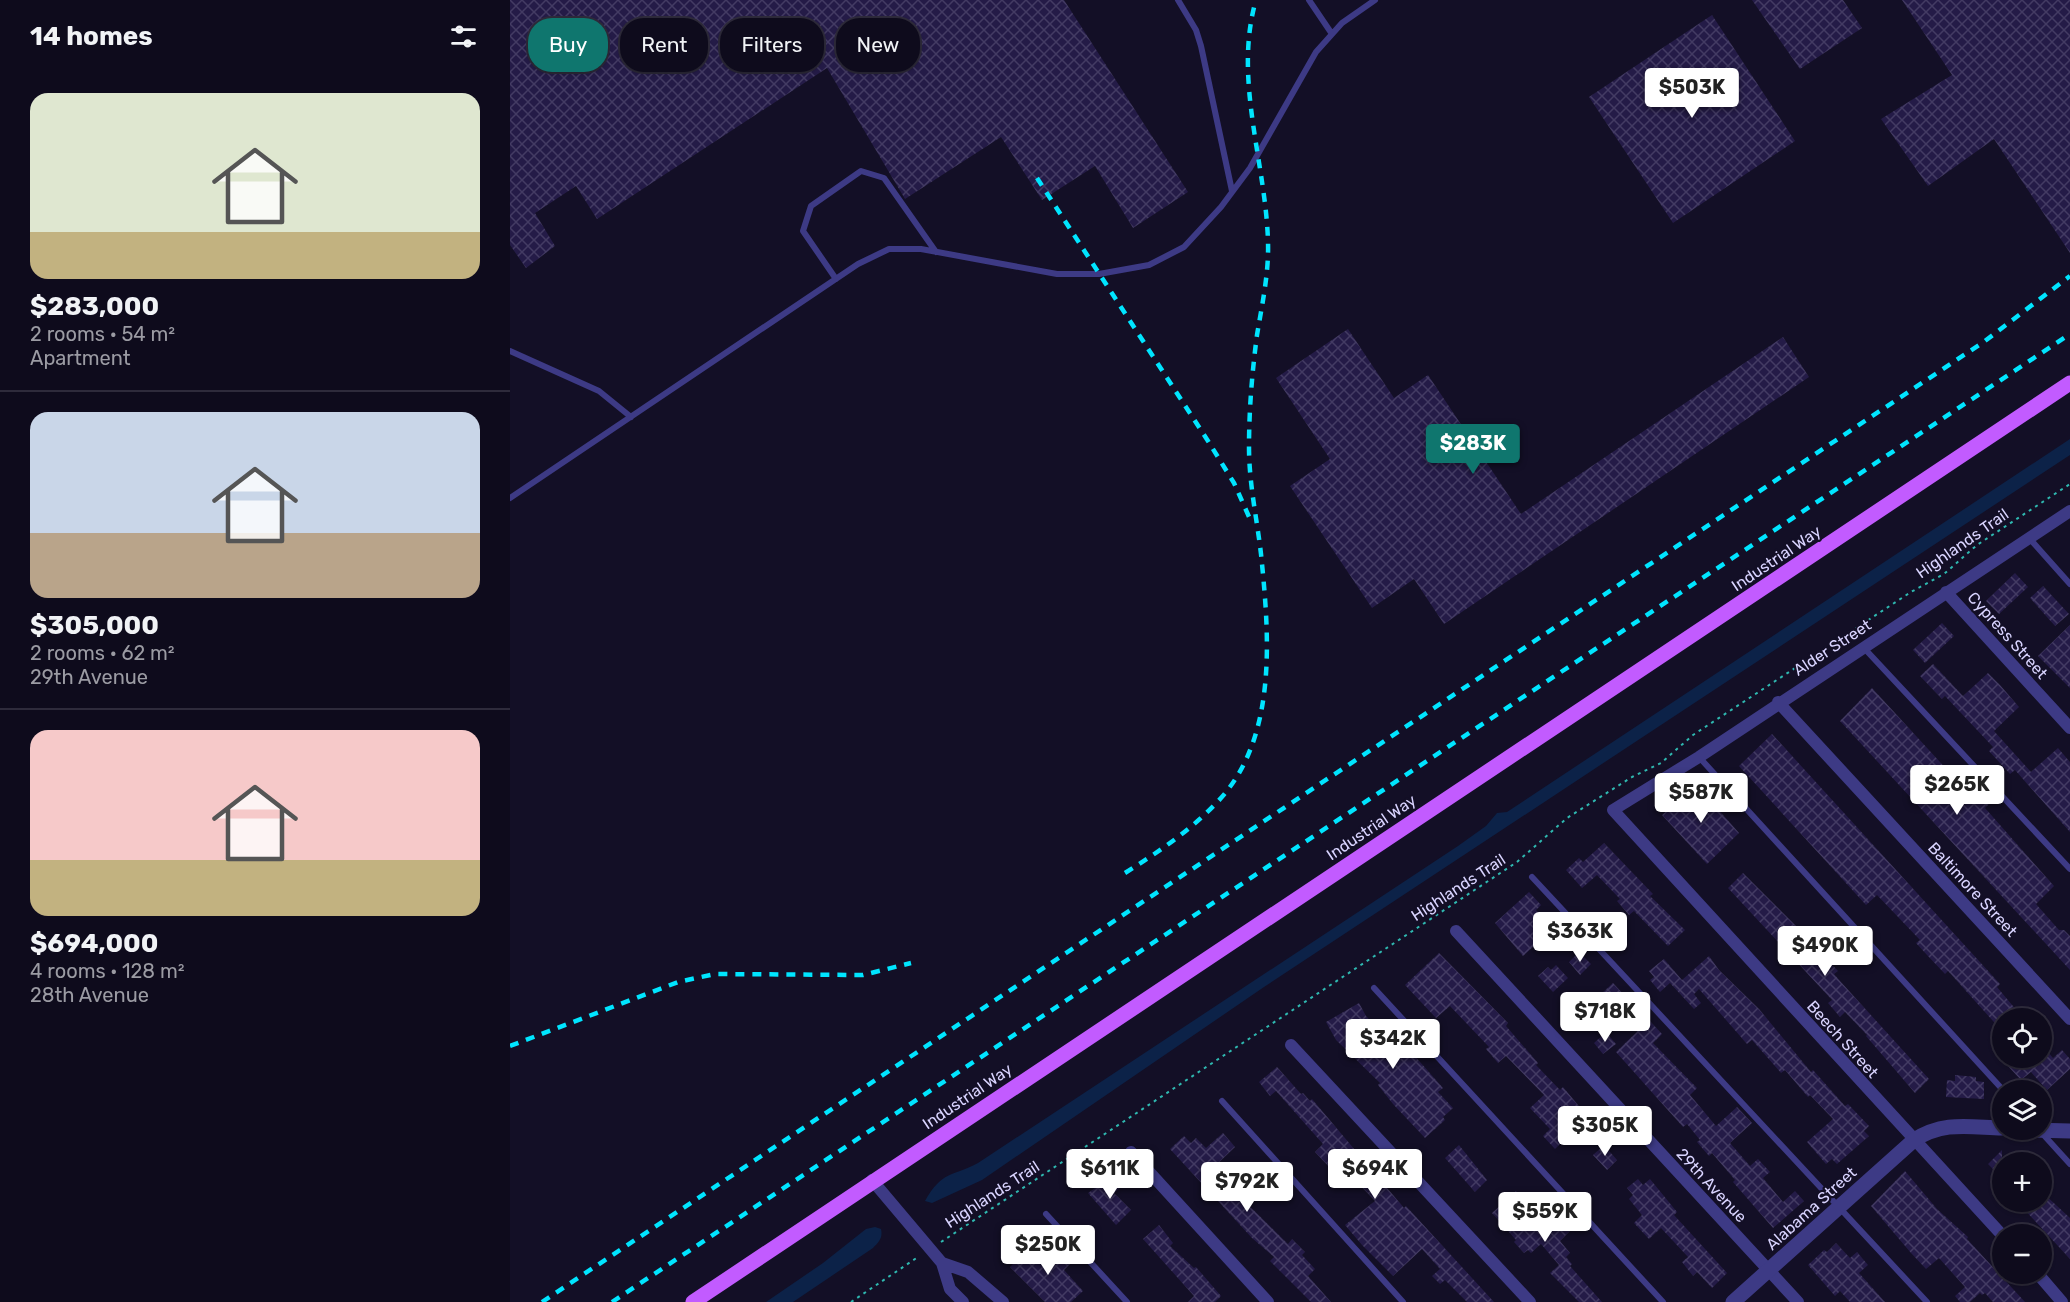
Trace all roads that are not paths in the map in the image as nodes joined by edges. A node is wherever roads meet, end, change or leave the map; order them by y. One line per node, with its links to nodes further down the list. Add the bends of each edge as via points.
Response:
1 (1178, 0): 5 (lane, via 1201,46)
2 (1309, 0): 4 (lane)
3 (1375, 0): 4 (lane)
4 (1332, 34): 5 (lane, via 1316,52 1250,168)
5 (1232, 191): 6 (lane, via 1184,247 1149,265 1099,274 1057,274)
6 (936, 252): 7 (lane, via 889,249); 7 (lane, via 884,178 861,171 811,206 803,231)
7 (836, 279): 10 (lane)
8 (510, 351): 10 (lane, via 599,391)
9 (2070, 383): 36 (main road, Industrial Way)
10 (631, 417): 11 (lane)
11 (510, 498)
12 (2070, 511): 13 (street, Alder Street)
13 (2028, 538): 14 (lane); 15 (street, Alder Street)
14 (2070, 584)
15 (1946, 592): 16 (street, Alder Street); 18 (street, Cypress Street)
16 (1863, 646): 17 (street, Alder Street); 21 (lane)
17 (1778, 702): 19 (street, Alder Street); 25 (street, Baltimore Street)
18 (2070, 728)
19 (1699, 757): 20 (street, Alder Street); 27 (lane)
20 (1613, 810): 32 (street, Beech Street)
21 (2070, 869)
22 (1532, 877): 37 (lane)
23 (1456, 931): 41 (street, 29th Avenue)
24 (1374, 988): 50 (lane)
25 (2070, 1018)
26 (1291, 1045): 49 (street)
27 (1994, 1080)
28 (1221, 1101): 48 (lane)
29 (1992, 1128): 32 (street, Alabama Street, via 1948,1126 1930,1130)
30 (2052, 1130): 31 (street)
31 (2070, 1131)
32 (1914, 1140): 37 (street, Alabama Street); 39 (street, Beech Street)
33 (2048, 1140): 35 (lane)
34 (1131, 1152): 47 (street)
35 (2070, 1164)
36 (872, 1180): 40 (street); 43 (main road, Industrial Way)
37 (1839, 1207): 41 (street, Alabama Street); 53 (lane)
38 (1046, 1214): 46 (lane)
39 (1992, 1224)
40 (942, 1263): 44 (street, via 950,1288); 45 (street, via 968,1272)
41 (1768, 1270): 51 (street, Alabama Street); 52 (street, 29th Avenue)
42 (2047, 1284): 54 (street)
43 (693, 1302)
44 (963, 1302)
45 (1003, 1302)
46 (1127, 1302)
47 (1268, 1302)
48 (1402, 1302)
49 (1530, 1302)
50 (1664, 1302)
51 (1733, 1302)
52 (1798, 1302)
53 (1927, 1302)
54 (2062, 1302)

